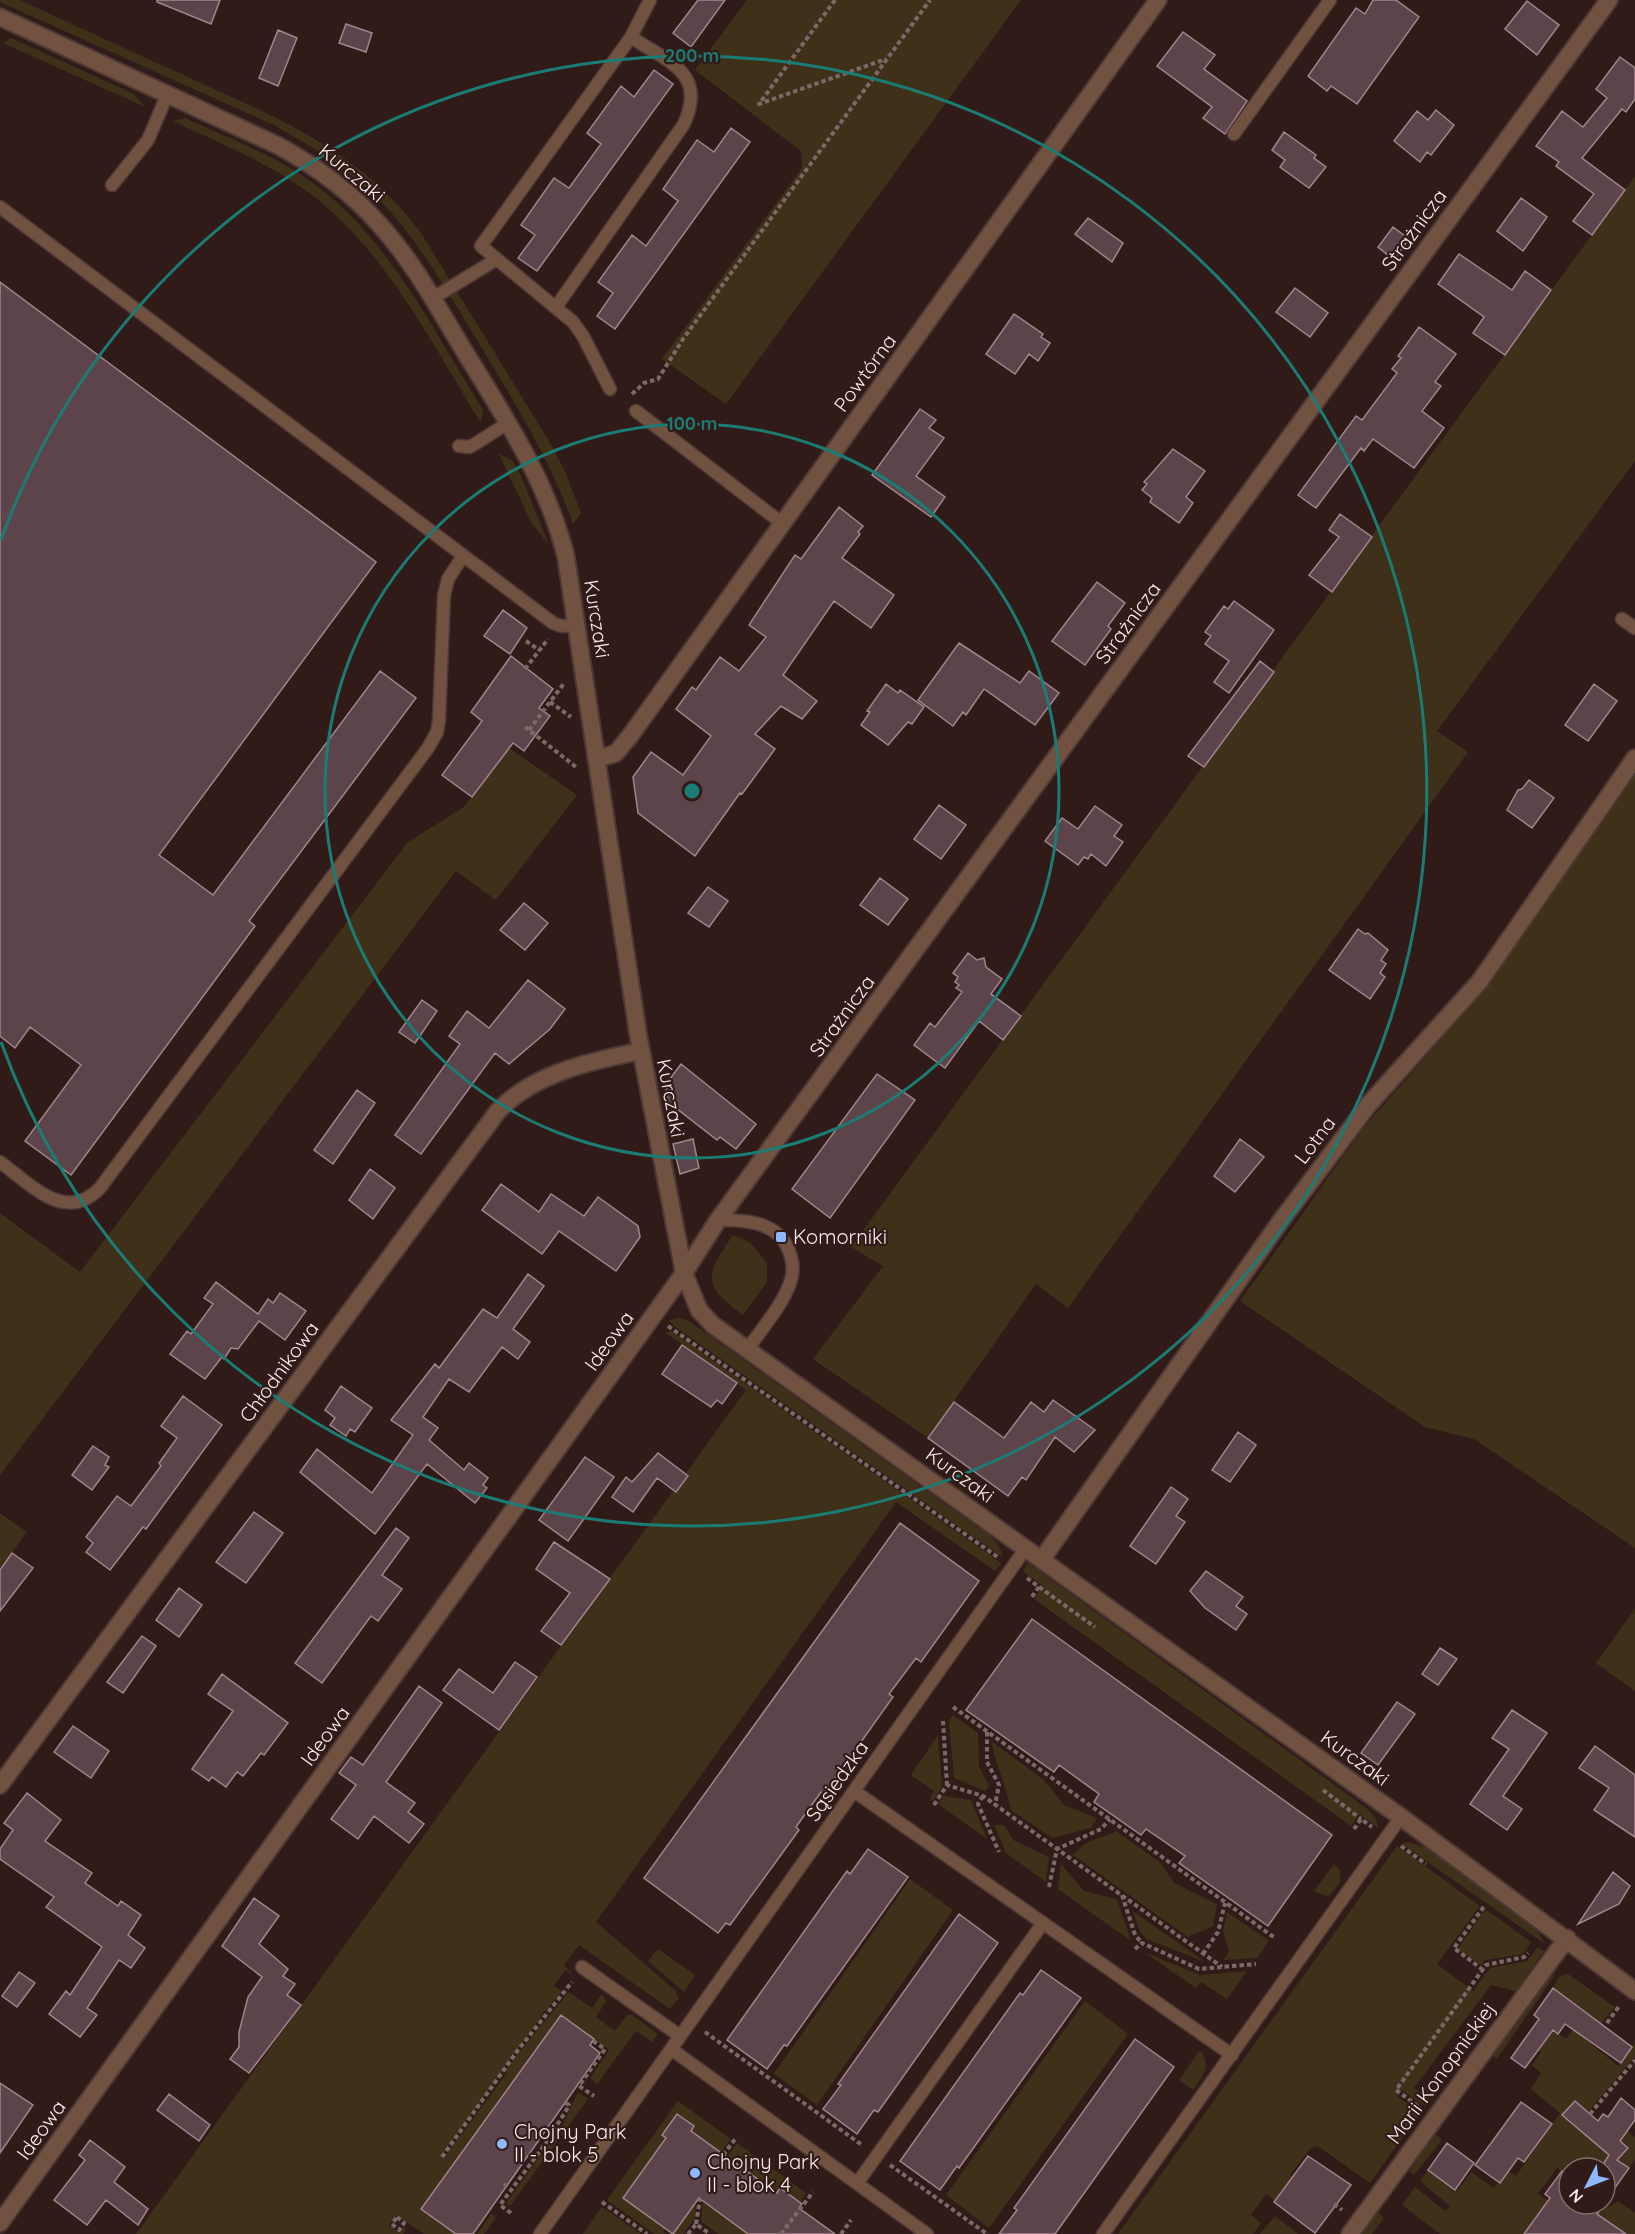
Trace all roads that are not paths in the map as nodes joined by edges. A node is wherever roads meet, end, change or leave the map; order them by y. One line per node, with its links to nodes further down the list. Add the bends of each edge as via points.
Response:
1 (650, 0): 6 (lane)
2 (1158, 0): 18 (street, Powtórna)
3 (1330, 0): 8 (lane)
4 (1609, 0): 27 (street, Strażnicza)
5 (0, 17): 7 (street, Kurczaki)
6 (631, 37): 11 (lane, via 481,246); 13 (lane, via 683,73 691,86 692,103 684,124)
7 (168, 93): 9 (lane, via 148,140); 12 (street, Kurczaki, via 317,167 380,225)
8 (1234, 134)
9 (112, 185)
10 (0, 207): 19 (lane)
11 (497, 259): 12 (lane); 13 (lane)
12 (433, 298): 16 (street, Kurczaki)
13 (556, 307): 14 (lane, via 579,330)
14 (610, 390)
15 (636, 411): 18 (lane)
16 (508, 423): 17 (lane, via 470,447); 21 (street, Kurczaki, via 541,480 553,511 566,556)
17 (459, 446)
18 (783, 524): 24 (street, Powtórna, via 621,748)
19 (463, 556): 21 (lane, via 553,623); 26 (lane, via 448,579 444,595 439,720 429,748 100,1188 88,1199 69,1205 55,1200)
20 (1622, 619): 22 (lane)
21 (578, 625): 24 (street, Kurczaki)
22 (1635, 628)
23 (1635, 758): 31 (street, Lotna, via 1480,981 1369,1104 1280,1222)
24 (597, 759): 25 (street, Kurczaki)
25 (641, 1051): 28 (street, Kurczaki); 32 (street, Chłodnikowa, via 547,1077 514,1094 498,1111)
26 (0, 1162)
27 (718, 1220): 28 (street, Strażnicza); 29 (lane, via 745,1220 771,1229 781,1237 791,1258 791,1281 785,1295)
28 (684, 1273): 29 (street, Kurczaki, via 699,1310 713,1325); 43 (street, Ideowa)
29 (748, 1349): 30 (street, Kurczaki)
30 (1026, 1548): 31 (street, Kurczaki); 33 (lane, Sąsiedzka)
31 (1042, 1559): 34 (street, Kurczaki)
32 (0, 1785)
33 (854, 1791): 35 (lane); 39 (lane, Sąsiedzka)
34 (1401, 1817): 36 (street, Kurczaki); 41 (lane)
35 (1043, 1923): 41 (lane); 42 (lane)
36 (1567, 1938): 38 (street, Kurczaki); 47 (street, Marii Konopnickiej)
37 (582, 1967): 39 (lane)
38 (1635, 1991)
39 (680, 2036): 40 (lane, Sąsiedzka)
40 (671, 2049): 42 (lane); 44 (lane, Sąsiedzka)
41 (1232, 2055): 46 (lane)
42 (858, 2182): 45 (lane)
43 (0, 2223)
44 (540, 2234)
45 (927, 2234)
46 (1104, 2234)
47 (1350, 2234)

